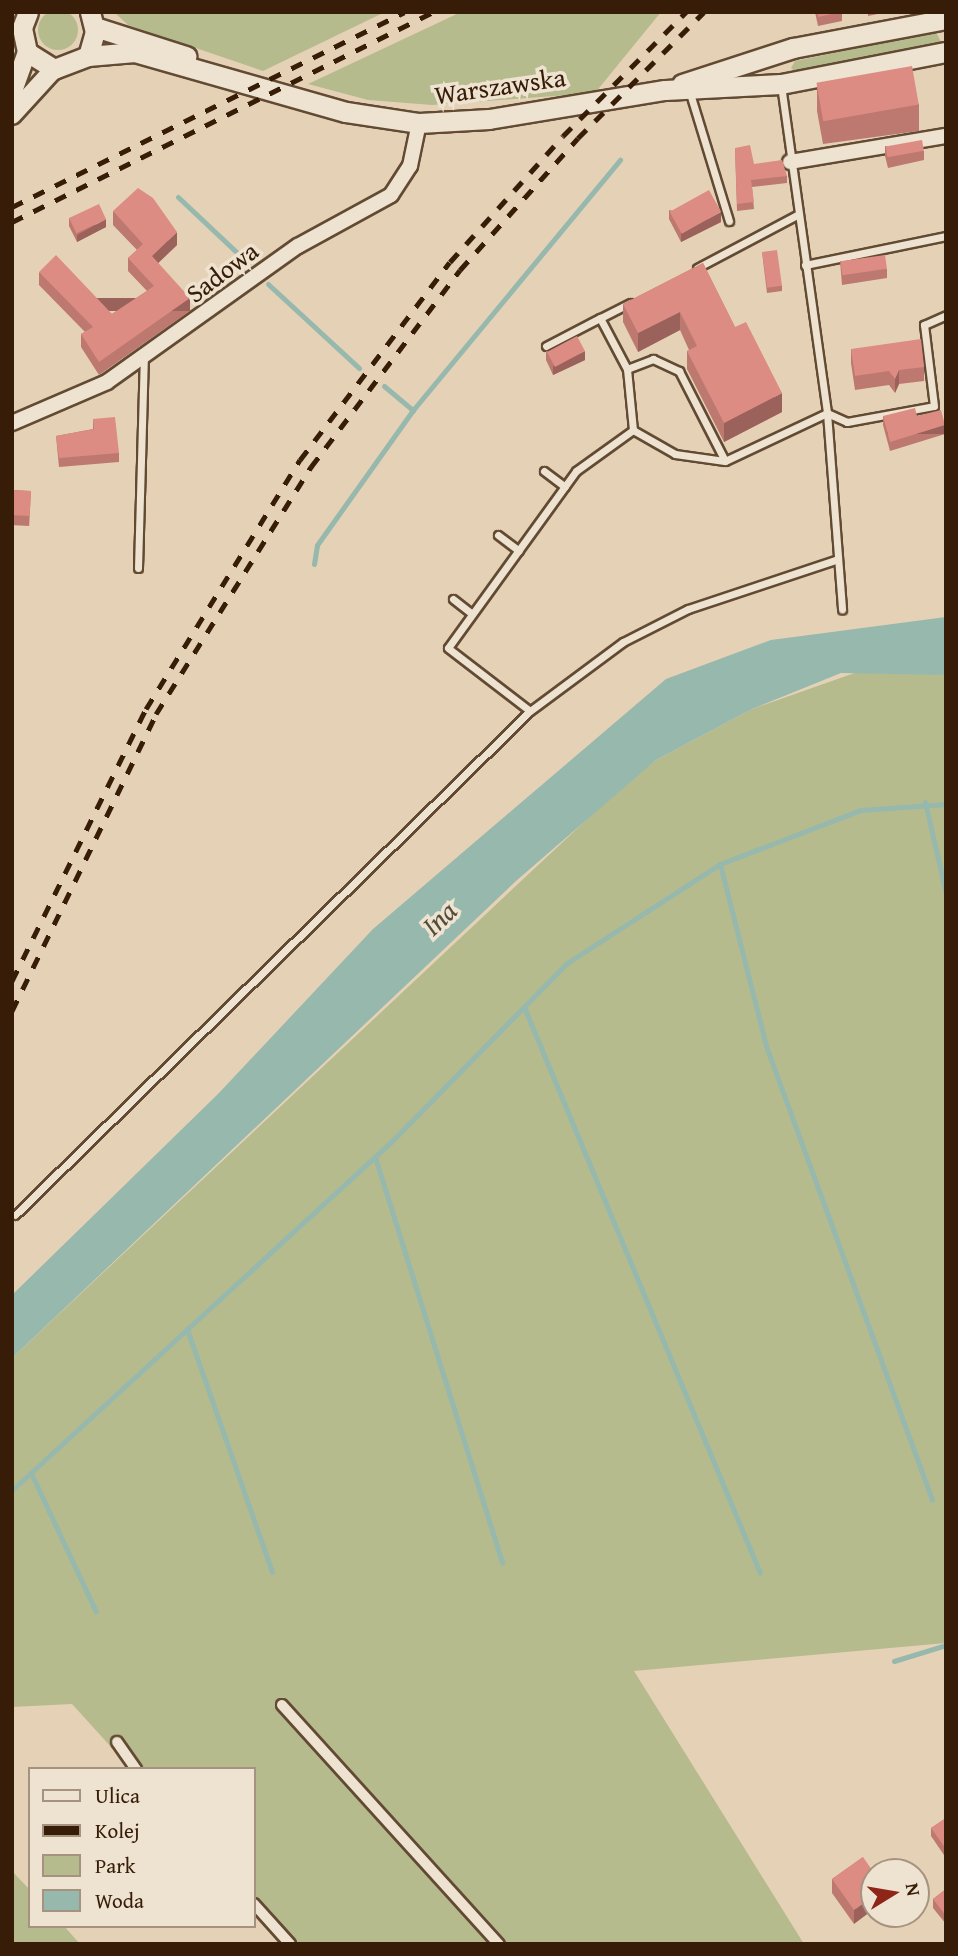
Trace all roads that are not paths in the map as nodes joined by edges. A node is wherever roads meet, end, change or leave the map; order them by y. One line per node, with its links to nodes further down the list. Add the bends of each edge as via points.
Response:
1 (94, 18): 7 (main road); 9 (main road, Warszawska)
2 (21, 19): 5 (main road)
3 (946, 19): 4 (main road, Warszawska)
4 (793, 48): 10 (main road, via 780,60); 12 (main road, Warszawska)
5 (27, 52): 8 (main road); 13 (street)
6 (946, 52): 10 (main road, Warszawska)
7 (88, 56): 8 (main road, Warszawska); 9 (main road, Warszawska, via 127,51)
8 (54, 69): 14 (street)
9 (222, 73): 15 (main road, Warszawska, via 346,112)
10 (781, 84): 11 (main road, Warszawska); 17 (lane)
11 (689, 89): 12 (main road, Warszawska); 19 (lane)
12 (665, 90): 15 (main road, Warszawska, via 489,119)
13 (12, 94)
14 (12, 115)
15 (419, 123): 27 (street, Sadowa, via 410,166 391,195 298,246)
16 (946, 136): 17 (street)
17 (790, 162): 18 (lane)
18 (799, 214): 21 (lane); 22 (lane)
19 (729, 221)
20 (946, 236): 21 (lane)
21 (805, 265): 29 (lane)
22 (682, 275)
23 (635, 300): 25 (lane)
24 (946, 315): 29 (lane, via 924,325 934,406 847,422)
25 (600, 318): 26 (lane); 28 (lane)
26 (546, 346)
27 (144, 357): 30 (street, Sadowa, via 90,392); 38 (lane)
28 (627, 369): 31 (lane); 32 (lane, via 653,359 679,370)
29 (827, 413): 32 (lane); 37 (lane)
30 (12, 423)
31 (633, 430): 32 (lane, via 676,454); 34 (lane)
32 (725, 461)
33 (544, 471): 34 (lane)
34 (565, 487): 36 (lane)
35 (498, 535): 36 (lane)
36 (519, 551): 41 (lane)
37 (838, 559): 40 (lane); 42 (lane, via 688,609 623,642)
38 (138, 568)
39 (453, 599): 41 (lane)
40 (842, 609)
41 (472, 614): 42 (lane, via 448,648)
42 (530, 710): 43 (lane)
43 (15, 1215)
44 (282, 1705): 49 (street)
45 (117, 1742): 46 (street)
46 (135, 1767)
47 (256, 1906): 48 (street)
48 (290, 1944)
49 (499, 1944)

